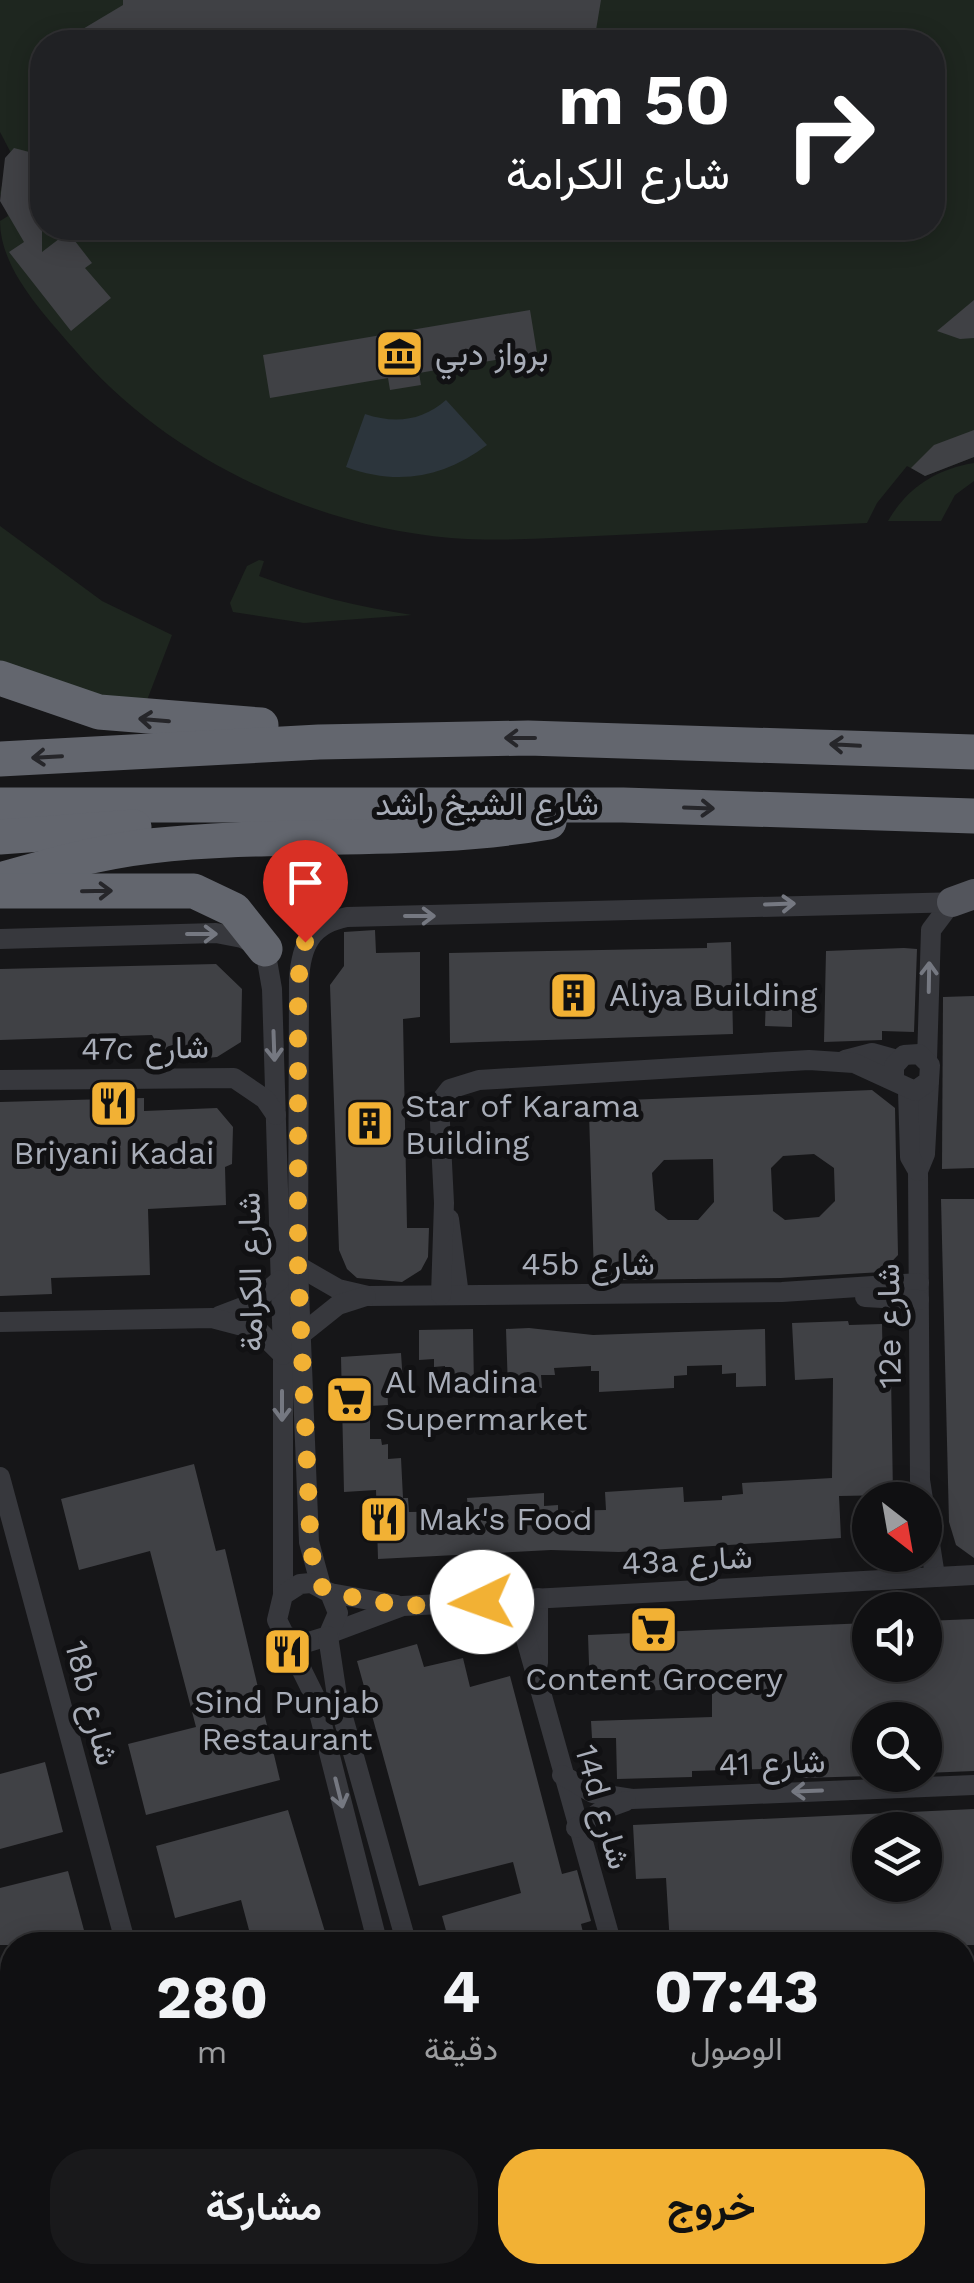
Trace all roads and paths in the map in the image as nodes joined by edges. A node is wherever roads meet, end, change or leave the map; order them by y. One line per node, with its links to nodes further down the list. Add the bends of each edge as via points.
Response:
1 (0, 678): 2 (highway, one-way to 1, via 264,726 99,712)
2 (319, 742): 3 (highway, شارع الشيخ راشد, one-way to 2); 4 (highway, شارع الشيخ راشد, one-way to 4)
3 (964, 746)
4 (0, 760)
5 (287, 804): 6 (highway, شارع الشيخ راشد); 7 (highway, شارع الشيخ راشد); 9 (highway, via 172,823)
6 (623, 805): 8 (highway, شارع الشيخ راشد, one-way to 8); 10 (highway, via 499,830 149,846)
7 (0, 806)
8 (974, 816)
9 (0, 837)
10 (0, 880)
11 (0, 891): 14 (highway, one-way to 14, via 194,891 234,910)
12 (967, 899): 15 (street, 12e شارع, one-way to 12, via 930,930); 20 (street, شارع الكرامة, one-way to 12, via 298,980 305,942 324,924 347,917)
13 (0, 939): 14 (street, one-way to 14, via 216,933)
14 (266, 949): 18 (street, شارع الكرامة, one-way to 18)
15 (928, 1071): 16 (street, via 920,1090); 16 (street, via 914,1053); 19 (street, 12e شارع, via 925,1154)
16 (900, 1077): 19 (street, 12e شارع, via 910,1156); 23 (street, via 844,1060 450,1088 439,1103 444,1203 455,1247)
17 (0, 1080): 18 (street, 47c شارع, via 234,1078)
18 (276, 1114): 21 (street, شارع الكرامة)
19 (918, 1171): 22 (street, 12e شارع)
20 (298, 1266): 24 (street, 45b شارع, via 338,1289); 27 (street, شارع الكرامة)
21 (280, 1280): 25 (street, via 242,1309); 28 (street, شارع الكرامة)
22 (919, 1291): 23 (street, 45b شارع); 30 (street, 12e شارع)
23 (450, 1295): 24 (street, 45b شارع)
24 (368, 1296): 27 (street, 45b شارع, via 338,1306)
25 (212, 1318): 26 (street); 28 (street, via 246,1324)
26 (0, 1322)
27 (304, 1333): 36 (street, شارع الكرامة, via 308,1528)
28 (283, 1355): 37 (street, شارع الكرامة, one-way to 37)
29 (0, 1477): 48 (street, 18b شارع)
30 (918, 1482)
31 (908, 1572): 35 (street)
32 (933, 1572): 34 (street, 12e شارع)
33 (974, 1575): 34 (street, 43a شارع)
34 (934, 1576): 35 (street, 43a شارع)
35 (908, 1577): 38 (street, 43a شارع)
36 (326, 1590): 37 (street, via 300,1584); 40 (street, 43a شارع); 41 (street, via 338,1613)
37 (283, 1595): 42 (street, via 277,1620)
38 (538, 1598): 39 (street, 43a شارع); 43 (street, 14d شارع)
39 (515, 1600): 40 (street, 43a شارع); 43 (street, 14d شارع)
40 (404, 1606): 41 (street, 43a شارع)
41 (329, 1634): 42 (street, via 302,1644); 50 (street, via 337,1696)
42 (286, 1636): 49 (street, one-way to 49, via 315,1697)
43 (537, 1685): 44 (street, 14d شارع)
44 (562, 1775): 46 (street, شارع 41, via 593,1793); 47 (street, 14d شارع)
45 (974, 1784): 46 (street, شارع 41, one-way to 46)
46 (632, 1799): 47 (street, شارع 41)
47 (576, 1828): 51 (street, 14d شارع)
48 (122, 1932)
49 (375, 1932)
50 (403, 1932)
51 (608, 1932)

